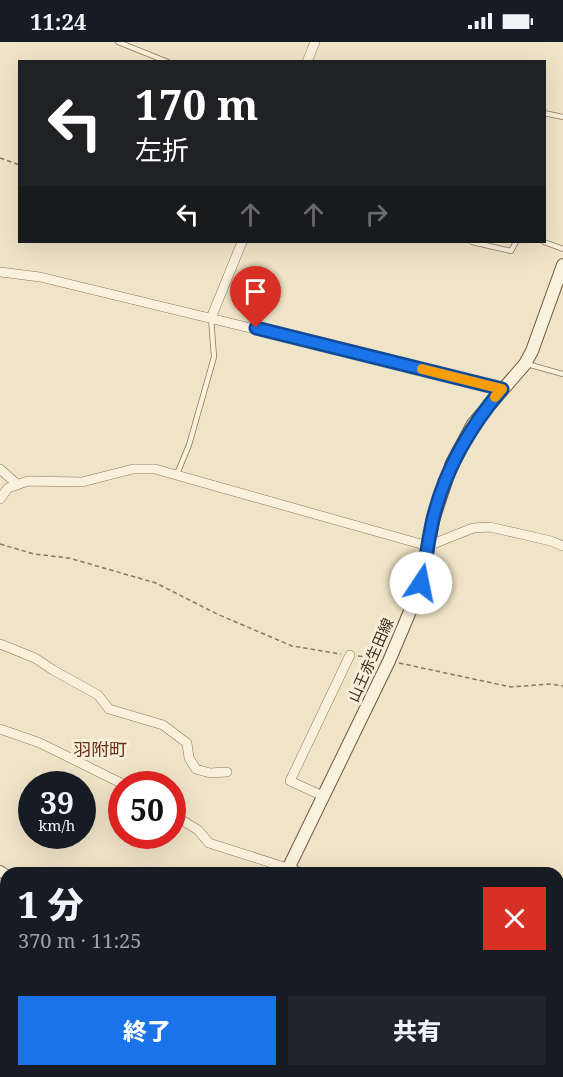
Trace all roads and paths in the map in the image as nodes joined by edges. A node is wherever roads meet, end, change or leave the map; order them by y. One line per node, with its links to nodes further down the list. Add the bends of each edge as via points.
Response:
1 (118, 42): 3 (lane)
2 (315, 42): 4 (street)
3 (163, 60)
4 (308, 60)
5 (546, 113): 6 (lane)
6 (563, 117)
7 (0, 158): 8 (path)
8 (18, 164)
9 (242, 243): 16 (street)
10 (476, 243): 11 (lane, via 511,251)
11 (515, 243)
12 (546, 243): 13 (lane)
13 (563, 249)
14 (562, 268): 17 (main road, 山王赤生田線)
15 (0, 272): 16 (street, via 40,277)
16 (211, 318): 19 (street); 21 (lane, via 214,357)
17 (525, 364): 18 (lane); 19 (main road, 山王赤生田線)
18 (563, 374)
19 (502, 389): 25 (main road, 山王赤生田線, via 473,424 452,463)
20 (0, 469): 22 (street)
21 (177, 476): 22 (street, via 155,469 133,469 82,482); 25 (street)
22 (17, 484): 23 (street)
23 (0, 499)
24 (0, 544): 28 (path, via 34,554 69,558 156,583 292,646)
25 (428, 546): 26 (street, via 473,528 490,527); 29 (main road, 山王赤生田線, via 421,583)
26 (563, 546)
27 (0, 644): 32 (street, via 36,658 98,695 110,709 164,725 187,743 189,758 196,769)
28 (350, 655): 29 (path); 34 (street, via 290,781)
29 (389, 661): 30 (path, via 511,687); 34 (main road, 山王赤生田線)
30 (563, 687)
31 (0, 729): 33 (street, via 40,743)
32 (227, 772)
33 (108, 777)
34 (323, 796): 37 (main road, 山王赤生田線)
35 (186, 823): 36 (street, via 209,843)
36 (278, 867)
37 (288, 867)

